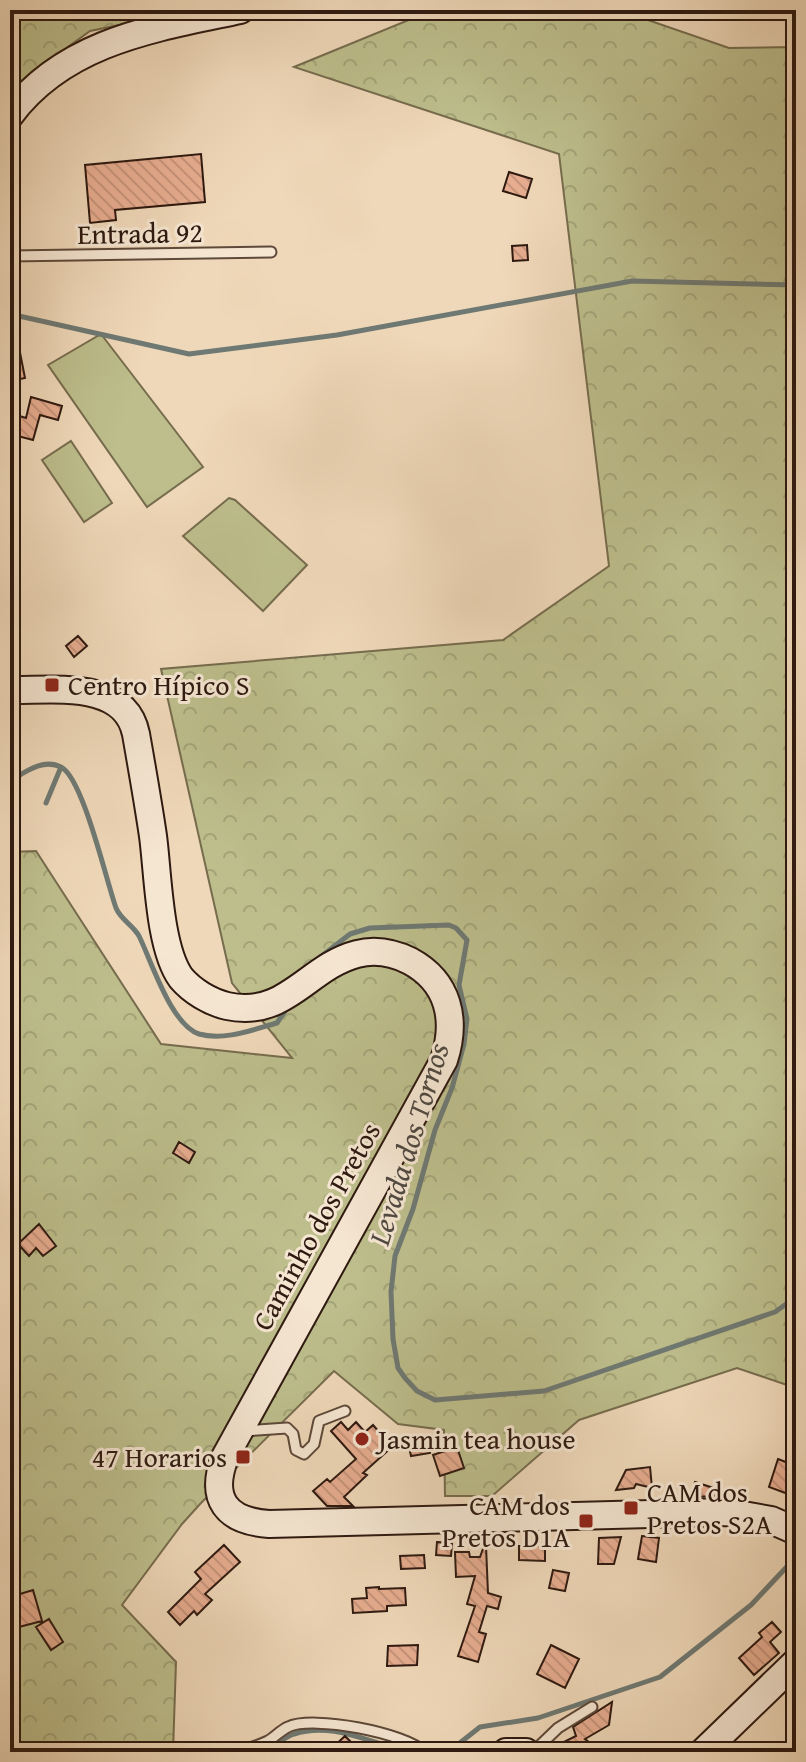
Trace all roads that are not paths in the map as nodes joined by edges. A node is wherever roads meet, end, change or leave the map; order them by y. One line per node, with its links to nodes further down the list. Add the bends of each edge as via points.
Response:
1 (240, 10): 2 (main road, via 124,36 93,49 40,82)
2 (10, 115)
3 (271, 252): 4 (lane, Entrada 92)
4 (10, 256)
5 (10, 690): 7 (main road, Caminho dos Pretos, via 101,695 131,718 167,943 182,979 201,995 235,1008 265,1006 350,956 383,952 426,971 449,1010 451,1039 444,1060)
6 (345, 1411): 7 (lane, via 319,1421 314,1444 304,1454 296,1450 287,1428)
7 (240, 1431): 8 (main road, Caminho dos Pretos, via 225,1457 219,1485 226,1506 246,1522 726,1512 771,1520)
8 (796, 1531)
9 (796, 1662): 16 (main road)
10 (592, 1707): 15 (lane)
11 (423, 1750): 12 (lane, via 343,1724 313,1721 289,1726 269,1740)
12 (233, 1752)
13 (506, 1752): 14 (main road)
14 (526, 1752)
15 (533, 1752)
16 (703, 1752)

